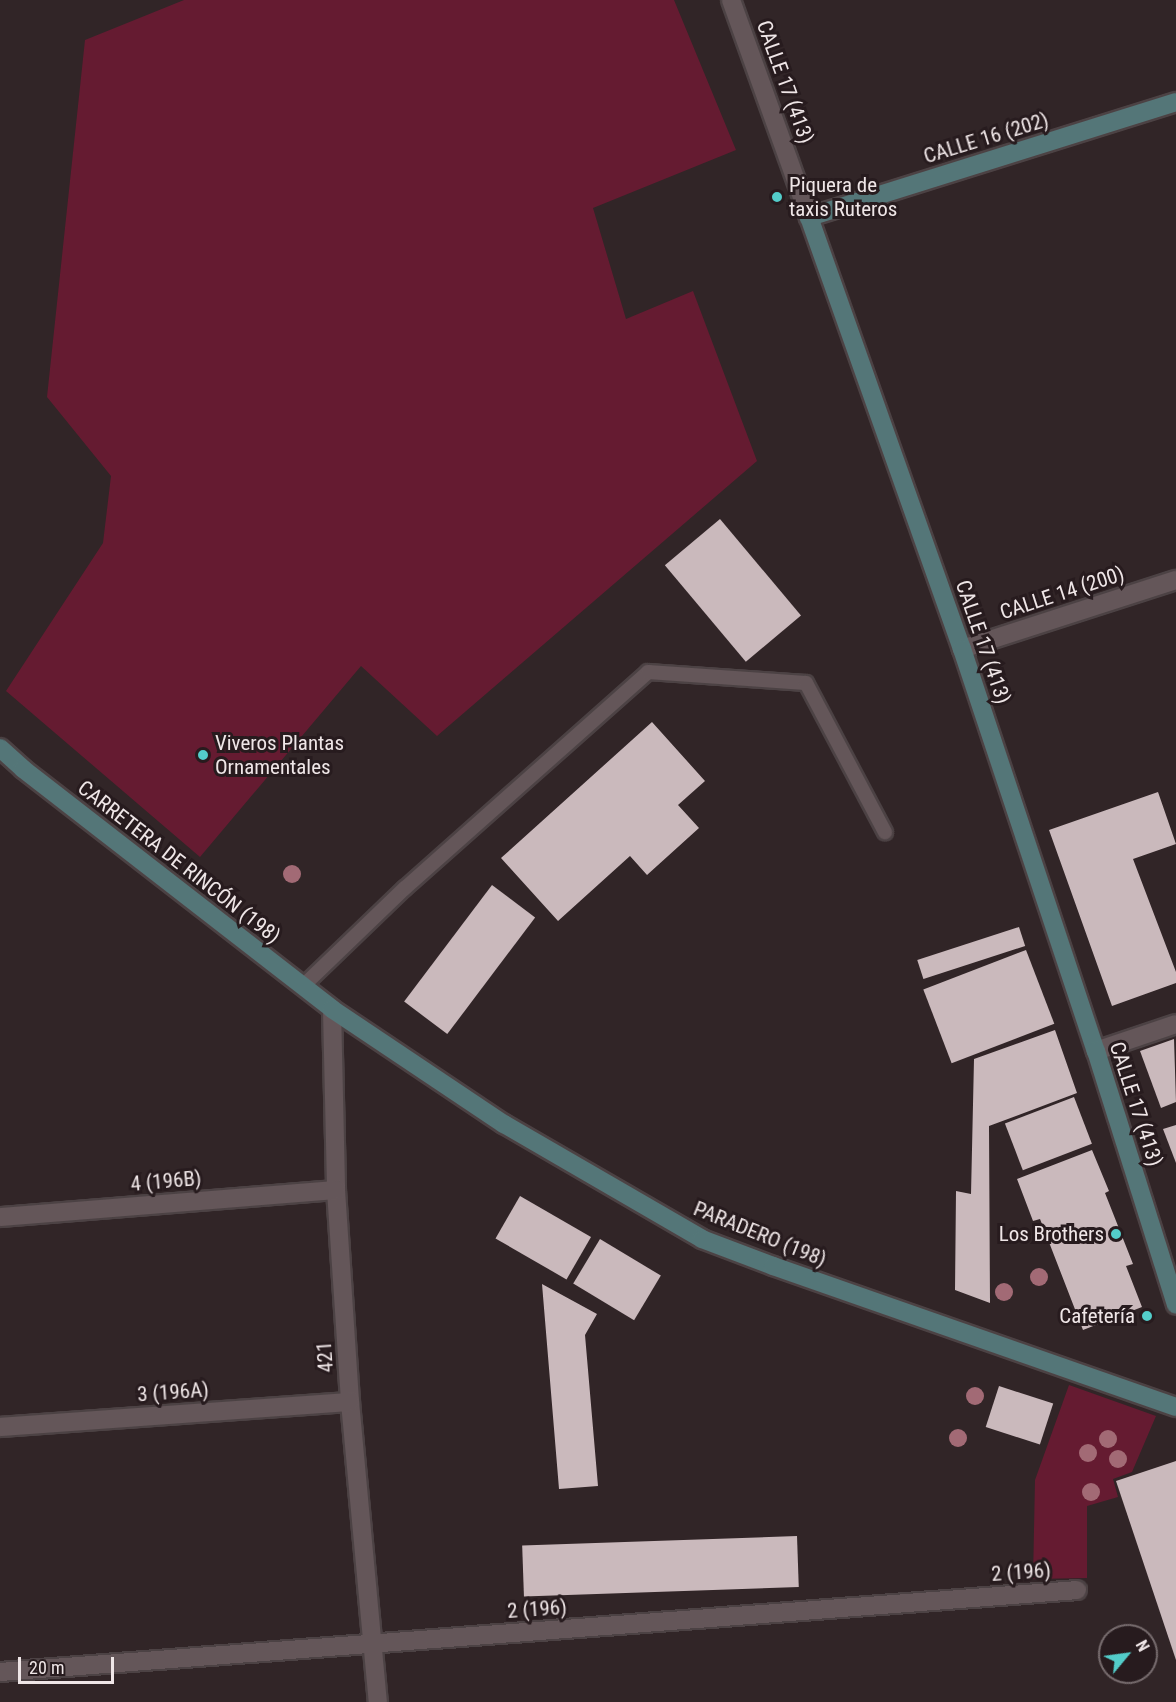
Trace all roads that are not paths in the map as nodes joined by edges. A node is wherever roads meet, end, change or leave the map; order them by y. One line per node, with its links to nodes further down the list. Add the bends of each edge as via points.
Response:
1 (731, 0): 3 (street, CALLE 17 (413))
2 (1176, 102): 3 (street, CALLE 16 (202))
3 (809, 217): 5 (street, CALLE 17 (413))
4 (1176, 580): 5 (street, CALLE 14 (200))
5 (962, 649): 11 (street, CALLE 17 (413))
6 (0, 748): 8 (street, CARRETERA DE RINCÓN (198), via 23,770)
7 (885, 832): 8 (lane, via 806,683 648,672 405,888)
8 (303, 986): 9 (street, CARRETERA DE RINCÓN (198))
9 (332, 1009): 12 (street, 421); 16 (street, PARADERO (198), via 504,1124 702,1239)
10 (1176, 1024): 11 (street)
11 (1096, 1051): 14 (street, CALLE 17 (413))
12 (336, 1190): 13 (street, 4 (196B)); 15 (street, 421)
13 (0, 1217)
14 (1176, 1305)
15 (350, 1402): 17 (street, 3 (196A)); 19 (street, 421)
16 (1176, 1407)
17 (0, 1427)
18 (1077, 1590): 19 (street, 2 (196))
19 (374, 1644): 20 (street, 2 (196)); 21 (street, 421)
20 (0, 1672)
21 (378, 1702)

